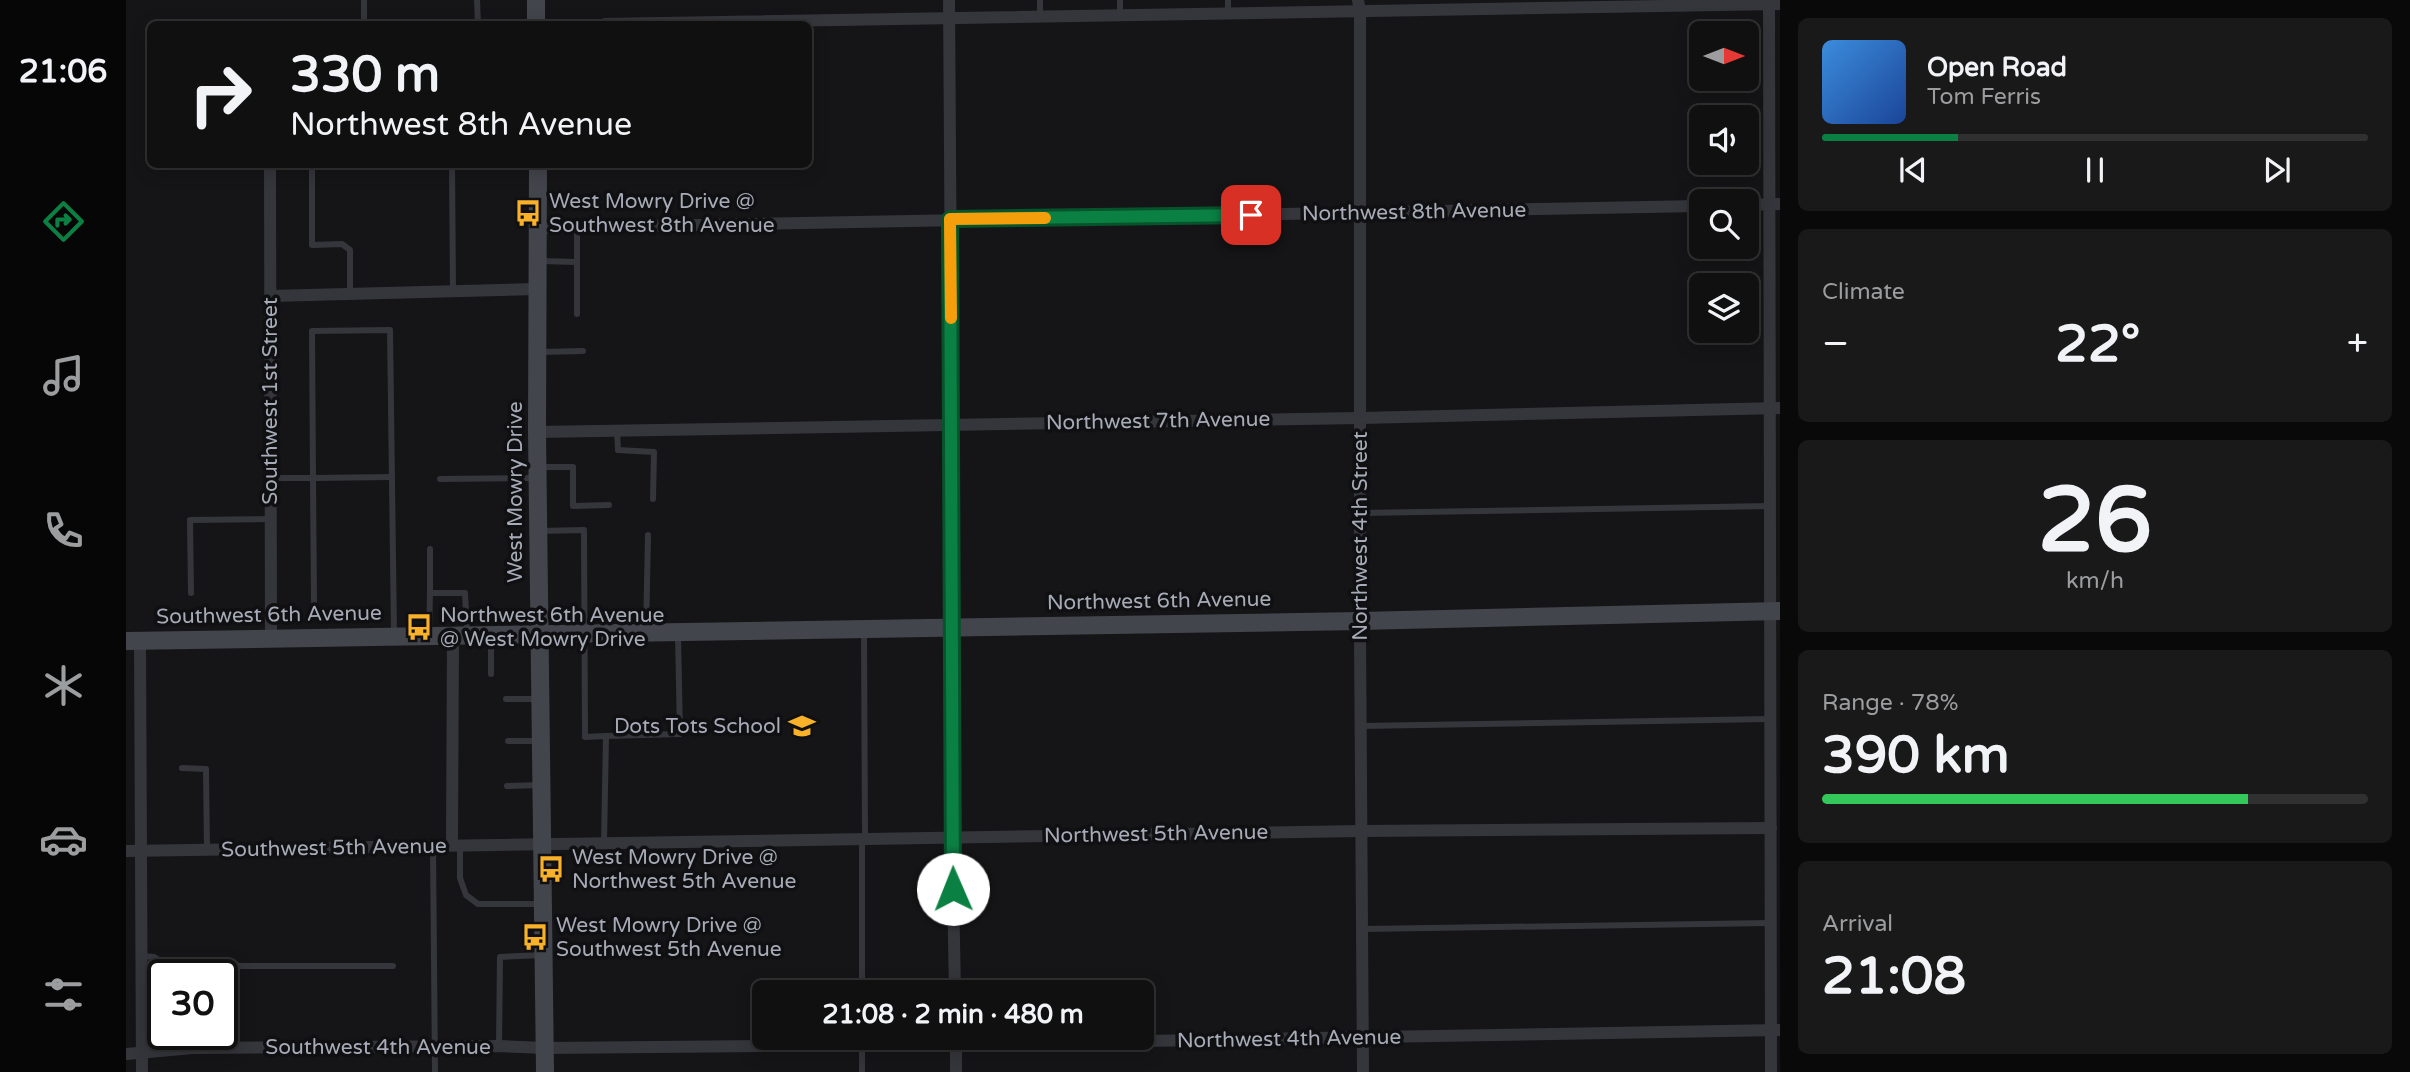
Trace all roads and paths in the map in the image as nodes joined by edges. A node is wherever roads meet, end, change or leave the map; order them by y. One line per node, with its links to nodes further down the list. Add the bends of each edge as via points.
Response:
1 (364, 0): 15 (lane)
2 (477, 0): 16 (lane)
3 (536, 0): 17 (street)
4 (949, 0): 14 (street)
5 (1040, 0): 13 (lane)
6 (1120, 0): 12 (lane)
7 (1228, 0): 11 (lane)
8 (1775, 4): 9 (street); 23 (street)
9 (1359, 6): 10 (street); 25 (street, Northwest 4th Street)
10 (1278, 7): 11 (street)
11 (1228, 14): 12 (street)
12 (1120, 16): 13 (street)
13 (1040, 18): 14 (street)
14 (949, 19): 18 (street); 26 (street)
15 (364, 21)
16 (478, 21)
17 (536, 21)
18 (812, 22)
19 (270, 168): 34 (street, Southwest 1st Street)
20 (313, 168): 33 (lane, via 313,245 342,244 350,250)
21 (452, 168): 32 (lane)
22 (538, 168): 28 (street, West Mowry Drive)
23 (1774, 204): 38 (street)
24 (1689, 206): 25 (street, Northwest 8th Avenue)
25 (1360, 214): 26 (street, Northwest 8th Avenue); 39 (street, Northwest 4th Street)
26 (950, 219): 27 (street, Northwest 8th Avenue); 40 (street)
27 (577, 227): 28 (street, Northwest 8th Avenue); 30 (lane)
28 (539, 228): 29 (street, West Mowry Drive)
29 (538, 261): 30 (lane); 31 (street, West Mowry Drive)
30 (577, 261): 35 (lane)
31 (537, 289): 32 (street); 37 (street, West Mowry Drive)
32 (453, 291): 33 (street)
33 (350, 294): 34 (street)
34 (270, 296): 45 (street, Southwest 1st Street)
35 (577, 314)
36 (583, 351): 37 (lane)
37 (537, 352): 42 (street, West Mowry Drive)
38 (1775, 408): 39 (street, Northwest 7th Avenue); 50 (street)
39 (1361, 418): 40 (street, Northwest 7th Avenue); 51 (street, Northwest 4th Street)
40 (952, 424): 41 (street, Northwest 7th Avenue); 61 (street)
41 (617, 430): 42 (street, Northwest 7th Avenue); 48 (lane, via 618,450 654,452)
42 (537, 432): 43 (street, West Mowry Drive)
43 (537, 472): 47 (lane); 49 (lane, via 573,467 573,506); 53 (street, West Mowry Drive)
44 (392, 477): 46 (lane); 46 (lane, via 390,330 312,331); 70 (lane)
45 (271, 478): 46 (lane); 52 (street, Southwest 1st Street)
46 (313, 478): 58 (lane)
47 (440, 479)
48 (653, 499)
49 (609, 505)
50 (1774, 505): 51 (lane); 59 (street)
51 (1360, 513): 60 (street, Northwest 4th Street)
52 (271, 519): 56 (lane, via 190,520); 71 (street, Southwest 1st Street)
53 (538, 531): 65 (lane, via 584,530); 66 (street, West Mowry Drive)
54 (648, 536): 63 (lane)
55 (430, 549): 57 (lane)
56 (191, 593)
57 (430, 593): 67 (lane); 68 (lane, via 465,593)
58 (314, 602)
59 (1776, 611): 60 (street, Northwest 6th Avenue); 76 (street)
60 (1360, 621): 61 (street, Northwest 6th Avenue); 77 (street, Northwest 4th Street)
61 (953, 627): 62 (street, Northwest 6th Avenue); 86 (street)
62 (864, 628): 64 (street, Northwest 6th Avenue); 87 (lane)
63 (646, 632): 64 (street, Northwest 6th Avenue); 65 (street, Northwest 6th Avenue)
64 (678, 632): 78 (lane, via 680,734)
65 (586, 633): 66 (street, Northwest 6th Avenue); 78 (lane, via 585,737)
66 (539, 634): 69 (street, Southwest 6th Avenue); 75 (street, West Mowry Drive)
67 (429, 635): 68 (street, Southwest 6th Avenue); 70 (street, Southwest 6th Avenue)
68 (460, 635): 69 (street, Southwest 6th Avenue); 90 (street)
69 (492, 635): 73 (lane)
70 (394, 636): 71 (street, Southwest 6th Avenue)
71 (271, 638): 72 (street, Southwest 6th Avenue)
72 (133, 640): 94 (street)
73 (491, 674)
74 (506, 699): 75 (lane)
75 (540, 699): 80 (street, West Mowry Drive)
76 (1771, 719): 77 (lane); 84 (street)
77 (1360, 726): 85 (street, Northwest 4th Street)
78 (606, 736): 88 (lane)
79 (508, 741): 80 (lane)
80 (540, 741): 82 (street, West Mowry Drive)
81 (182, 768): 92 (lane, via 206,769)
82 (541, 785): 83 (lane); 89 (street, West Mowry Drive)
83 (507, 786)
84 (1771, 828): 85 (street, Northwest 5th Avenue); 96 (street)
85 (1361, 831): 86 (street, Northwest 5th Avenue); 97 (street, Northwest 4th Street)
86 (952, 838): 87 (street, Northwest 5th Avenue); 102 (street)
87 (863, 839): 88 (street, Northwest 5th Avenue); 101 (lane)
88 (604, 843): 89 (street, Northwest 5th Avenue)
89 (541, 844): 90 (street, Southwest 5th Avenue); 95 (street, West Mowry Drive)
90 (456, 845): 91 (street, Southwest 5th Avenue); 95 (lane, via 466,895 478,904)
91 (433, 846): 92 (street, Southwest 5th Avenue); 107 (lane)
92 (207, 850): 94 (street, Southwest 5th Avenue)
93 (126, 851): 94 (street, Southwest 5th Avenue)
94 (140, 852): 99 (street)
95 (542, 904): 98 (street, West Mowry Drive)
96 (1770, 923): 97 (lane); 103 (street)
97 (1362, 929): 104 (street, Northwest 4th Street)
98 (544, 955): 108 (lane, via 500,957); 109 (street, West Mowry Drive)
99 (141, 956): 100 (lane, via 169,966); 112 (street)
100 (393, 966)
101 (862, 980)
102 (955, 980)
103 (1775, 1030): 104 (street, Northwest 4th Avenue); 120 (street)
104 (1363, 1038): 105 (street, Northwest 4th Avenue); 119 (street, Northwest 4th Street)
105 (1154, 1040)
106 (752, 1044): 109 (street, Northwest 4th Avenue)
107 (435, 1046): 108 (street, Southwest 4th Avenue); 112 (street, Southwest 4th Avenue); 115 (lane)
108 (499, 1046): 109 (street, Southwest 4th Avenue)
109 (545, 1048): 116 (street, West Mowry Drive)
110 (862, 1050): 117 (lane)
111 (956, 1050): 118 (street)
112 (142, 1052): 113 (street, Southwest 4th Avenue); 114 (street)
113 (126, 1054)
114 (142, 1072)
115 (435, 1072)
116 (545, 1072)
117 (862, 1072)
118 (956, 1072)
119 (1363, 1072)
120 (1771, 1072)

